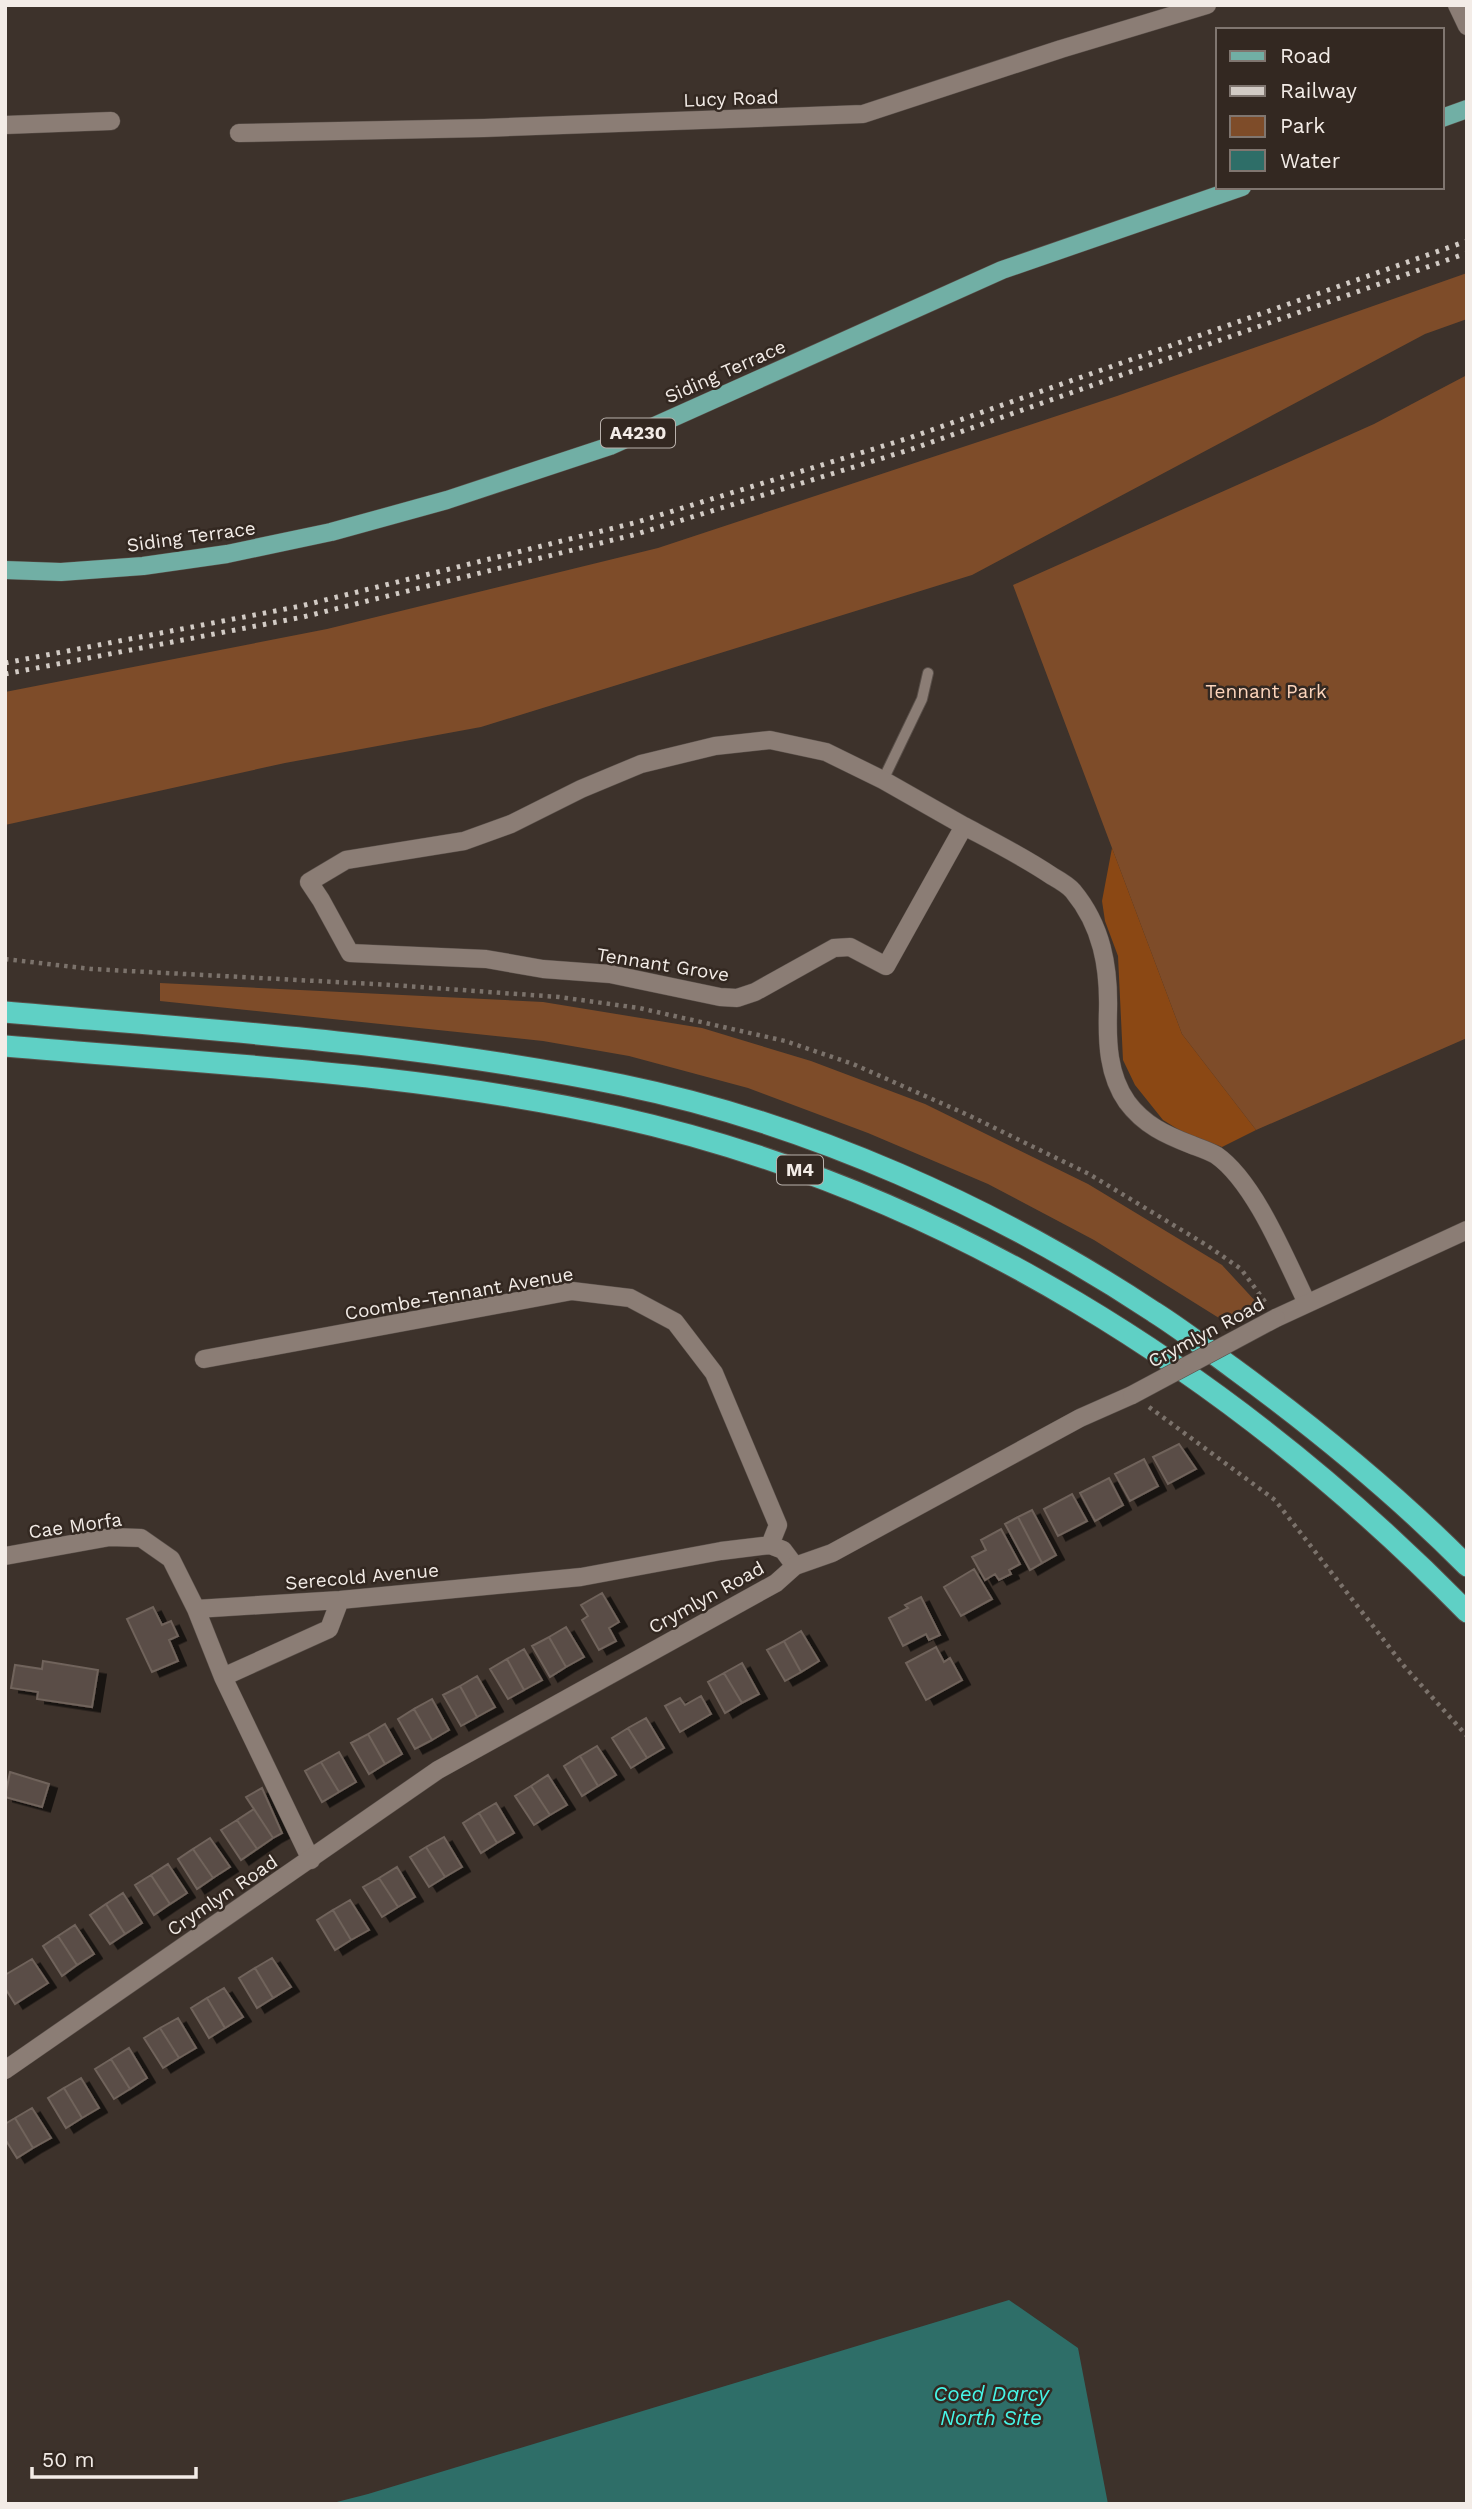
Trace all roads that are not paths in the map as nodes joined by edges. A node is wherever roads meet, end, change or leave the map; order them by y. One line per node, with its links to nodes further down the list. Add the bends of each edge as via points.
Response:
1 (1207, 5): 8 (street, Lucy Road, via 863,114)
2 (1457, 5): 3 (street)
3 (1467, 26)
4 (1467, 110): 5 (main road)
5 (1444, 117)
6 (111, 121): 7 (street)
7 (5, 125)
8 (239, 133)
9 (1236, 189): 10 (main road, Siding Terrace / A4230, via 1002,270 610,446 447,500 227,554 74,571)
10 (5, 570)
11 (928, 673): 12 (lane, via 922,699)
12 (883, 780): 13 (street, Tennant Grove); 13 (street, Tennant Grove, via 825,752 770,740 715,746 641,764 464,841 346,860 309,882 349,953 486,959 737,998 834,948 850,947 886,966)
13 (964, 826): 17 (street, via 1026,858 1072,890 1105,950 1111,1069 1126,1100 1161,1133 1215,1154 1235,1171 1250,1190)
14 (5, 1012): 22 (highway, M4, via 380,1045 512,1064 626,1085 739,1115 849,1153 1011,1227 1155,1312 1305,1421)
15 (5, 1046): 25 (highway, M4, via 376,1079 506,1096 618,1117 717,1143 837,1183 953,1234 1041,1280 1140,1341 1284,1445 1414,1558)
16 (1467, 1230): 17 (street, Crymlyn Road)
17 (1307, 1303): 21 (street, Crymlyn Road, bridge, via 832,1553)
18 (204, 1359): 19 (street, Coombe-Tennant Avenue, via 572,1291 630,1298 675,1322 714,1373 778,1525)
19 (769, 1545): 21 (street, via 783,1550); 23 (street, Serecold Avenue, via 581,1577)
20 (5, 1556): 24 (street, Cae Morfa, via 110,1538 141,1538 171,1559)
21 (795, 1566): 27 (street, Crymlyn Road, via 776,1583 438,1770)
22 (1467, 1566)
23 (340, 1600): 24 (street, Serecold Avenue); 26 (street, via 329,1629)
24 (195, 1609): 26 (street)
25 (1467, 1612)
26 (223, 1677): 27 (street)
27 (311, 1860): 28 (street, Crymlyn Road)
28 (5, 2070)

